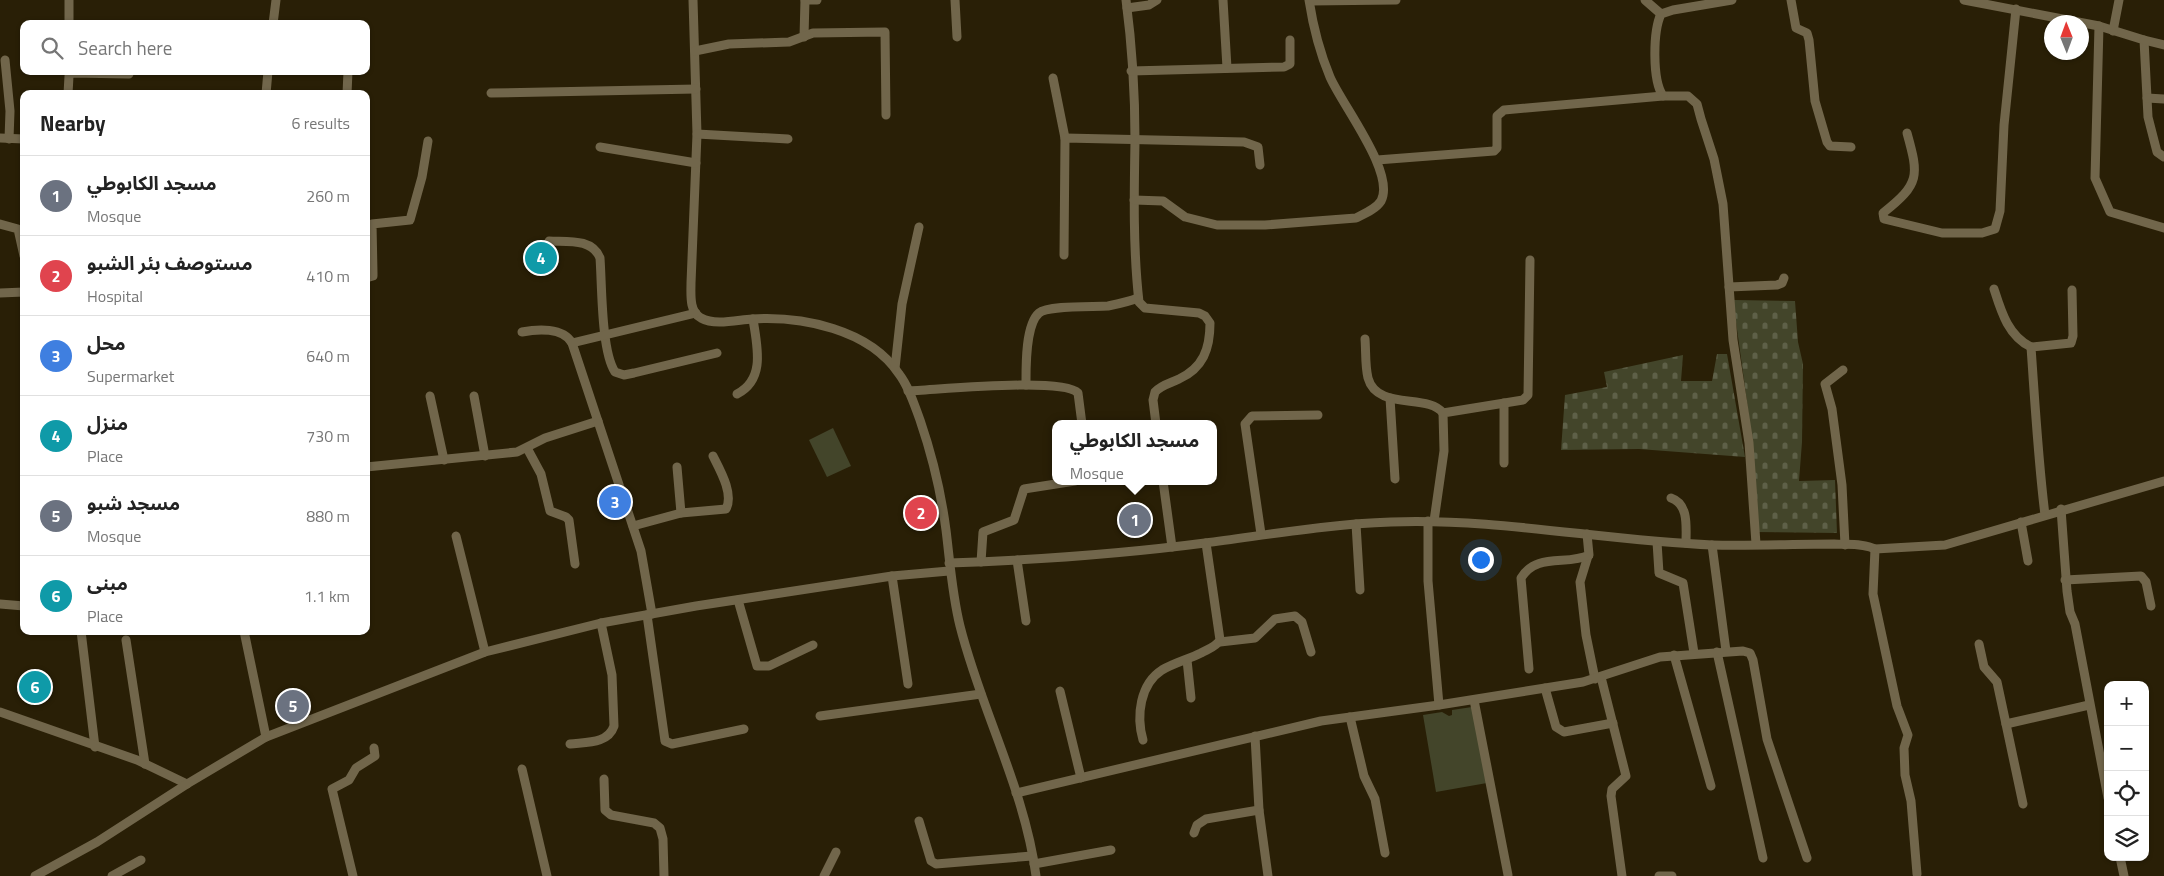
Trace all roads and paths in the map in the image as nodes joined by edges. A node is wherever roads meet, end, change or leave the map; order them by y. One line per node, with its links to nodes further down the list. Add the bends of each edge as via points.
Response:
1 (69, 0): 19 (street)
2 (276, 0): 20 (street)
3 (693, 0): 28 (street)
4 (805, 0): 5 (street); 23 (street)
5 (816, 0)
6 (955, 0): 24 (street)
7 (1157, 0): 16 (street, via 1149,4)
8 (1223, 0): 30 (street)
9 (1396, 0): 15 (street)
10 (1645, 0): 18 (street)
11 (1732, 0): 18 (street)
12 (1791, 0): 54 (street, via 1796,28 1807,33 1810,40 1815,101 1827,142 1830,146)
13 (1964, 0): 17 (street)
14 (2119, 0): 22 (street)
15 (1309, 1): 56 (street, via 1330,76)
16 (1126, 4): 31 (street)
17 (2016, 9): 21 (street); 45 (street, via 2004,125 2000,211 1995,229 1982,233 1942,233 1884,219 1883,213 1907,192 1915,177 1916,165)
18 (1661, 14): 41 (street, via 1656,28 1656,65 1658,90)
19 (70, 20)
20 (274, 20)
21 (2099, 26): 22 (street); 62 (street, via 2096,183 2110,212)
22 (2114, 31): 26 (street)
23 (804, 37): 28 (street, via 788,42 729,44); 44 (street, via 813,33 885,32)
24 (957, 37)
25 (1290, 40): 30 (street, via 1289,65)
26 (2144, 40): 27 (street); 42 (street)
27 (2164, 44)
28 (695, 50): 36 (street)
29 (5, 60): 47 (street, via 10,111)
30 (1228, 68): 31 (street)
31 (1131, 71): 51 (street)
32 (70, 75): 37 (street)
33 (268, 75): 38 (street)
34 (348, 75): 39 (street)
35 (1053, 78): 48 (street)
36 (696, 89): 40 (street); 46 (street)
37 (68, 90)
38 (266, 90)
39 (347, 90)
40 (491, 93)
41 (1663, 96): 56 (street, via 1504,110 1497,116 1497,148 1494,152); 69 (street, via 1688,96 1696,104 1714,159 1723,204)
42 (2147, 98): 43 (street); 55 (street, via 2154,146)
43 (2164, 99)
44 (886, 115)
45 (1907, 132)
46 (696, 134): 50 (street); 57 (street)
47 (4, 138): 49 (street)
48 (1065, 138): 51 (street); 65 (street)
49 (20, 139)
50 (788, 139)
51 (1135, 139): 58 (street, via 1251,143 1258,148); 59 (street)
52 (428, 141): 67 (street, via 410,220 372,224 373,273)
53 (600, 147): 57 (street)
54 (1851, 148)
55 (2164, 157)
56 (1377, 160): 59 (street, via 1382,178 1381,201 1356,218 1265,225 1216,224 1184,217 1163,201)
57 (696, 163): 75 (street, via 691,283 692,307)
58 (1260, 165)
59 (1134, 200): 74 (street)
60 (0, 224): 63 (street, via 18,229)
61 (918, 227): 83 (street, via 902,304)
62 (2164, 228)
63 (20, 238)
64 (549, 241): 78 (street, via 586,244 598,251)
65 (1064, 255)
66 (1530, 260): 91 (street, via 1529,391 1523,400)
67 (370, 275)
68 (1784, 278): 69 (street, via 1777,285)
69 (1729, 287): 122 (street, via 1740,393 1749,443)
70 (1994, 289): 81 (street, via 2008,327 2019,340)
71 (2072, 290): 81 (street, via 2071,343)
72 (0, 292): 73 (street)
73 (20, 292)
74 (1138, 298): 85 (street, via 1109,306 1040,312 1029,337); 95 (street, via 1142,307 1199,313 1210,323 1200,366 1155,392)
75 (696, 313): 76 (street, via 702,319 713,321); 78 (street)
76 (753, 319): 83 (street, via 793,320 840,331 877,350); 87 (street, via 756,372 752,383)
77 (522, 332): 80 (street, via 542,330 563,334)
78 (605, 334): 80 (street); 82 (street, via 612,367 624,375)
79 (1365, 338): 90 (street, via 1368,378 1376,390)
80 (572, 343): 96 (street)
81 (2031, 347): 111 (street)
82 (717, 353)
83 (895, 368): 86 (street)
84 (1843, 370): 124 (street, via 1825,384 1832,409 1842,485)
85 (1026, 385): 86 (street); 94 (street, via 1074,389 1078,393)
86 (908, 391): 132 (street, via 933,461)
87 (737, 394)
88 (430, 396): 100 (street)
89 (474, 396): 98 (street)
90 (1390, 398): 92 (street, via 1435,406); 104 (street)
91 (1504, 403): 92 (street); 101 (street)
92 (1443, 413): 112 (street, via 1444,450)
93 (1318, 415): 116 (street, via 1252,416 1245,424)
94 (1081, 420)
95 (1156, 420)
96 (598, 421): 97 (street, via 545,438); 115 (street)
97 (527, 448): 98 (street); 131 (street, via 541,474 550,511 566,516 568,520)
98 (485, 456): 100 (street)
99 (713, 456): 110 (street, via 724,478 728,507 723,511)
100 (444, 460): 102 (street)
101 (1504, 463)
102 (370, 467)
103 (677, 467): 110 (street)
104 (1395, 480)
105 (2164, 481): 109 (street)
106 (1052, 485): 130 (street, via 1024,489 1014,520 984,532)
107 (1164, 485): 125 (street)
108 (1670, 498): 121 (street, via 1677,500 1683,508)
109 (2061, 509): 111 (street); 134 (street)
110 (681, 513): 115 (street)
111 (2045, 515): 113 (street)
112 (1431, 521): 114 (street); 117 (street); 163 (street, via 1428,581)
113 (2021, 522): 126 (street, via 1945,545); 129 (street)
114 (1356, 524): 116 (street); 135 (street)
115 (634, 526): 140 (street, via 641,551)
116 (1261, 534): 120 (street)
117 (1587, 534): 119 (street); 127 (street)
118 (456, 536): 150 (street)
119 (1657, 542): 121 (street); 152 (street, via 1659,573 1683,583)
120 (1206, 543): 125 (street); 146 (street)
121 (1686, 543): 123 (street)
122 (1756, 544): 123 (street); 124 (street)
123 (1712, 545): 149 (street)
124 (1845, 545): 126 (street)
125 (1172, 547): 128 (street)
126 (1875, 549): 197 (street, via 1873,594 1897,706 1908,735 1904,748 1905,775 1911,801)
127 (1588, 556): 155 (street, via 1542,562 1526,571 1521,578); 156 (street, via 1580,582 1586,635)
128 (1017, 560): 130 (street); 141 (street)
129 (2028, 561)
130 (981, 562): 132 (street)
131 (575, 564)
132 (949, 567): 133 (street); 160 (street, via 961,628)
133 (892, 576): 136 (street); 157 (street)
134 (2065, 580): 139 (street, via 2141,576 2146,582); 164 (street)
135 (1360, 590)
136 (738, 600): 140 (street); 148 (street, via 756,666 769,666)
137 (0, 604): 138 (street)
138 (20, 606)
139 (2151, 606)
140 (649, 614): 142 (street); 170 (street, via 665,741 672,744)
141 (1026, 621)
142 (601, 623): 150 (street); 174 (street, via 612,675 614,726 604,739)
143 (81, 635): 175 (street)
144 (245, 635): 172 (street)
145 (126, 640): 177 (street)
146 (1220, 642): 151 (street, via 1256,638 1274,619 1295,616 1302,622); 154 (street)
147 (1979, 644): 169 (street, via 1984,667 1997,682)
148 (813, 645)
149 (1721, 651): 152 (street); 192 (street); 193 (street, via 1750,652 1767,739)
150 (485, 652): 172 (street)
151 (1311, 652)
152 (1694, 653): 153 (street)
153 (1674, 655): 156 (street, via 1652,659); 183 (street)
154 (1187, 660): 161 (street); 173 (street, via 1163,670 1150,682 1141,703)
155 (1529, 669)
156 (1598, 678): 158 (street); 168 (street)
157 (908, 684)
158 (1545, 688): 162 (street); 168 (street, via 1560,731)
159 (1060, 691): 179 (street)
160 (981, 694): 166 (street); 184 (street)
161 (1191, 698)
162 (1474, 700): 163 (street); 198 (street)
163 (1439, 705): 167 (street)
164 (2089, 705): 169 (street); 180 (street)
165 (0, 712): 175 (street)
166 (820, 716)
167 (1350, 717): 171 (street); 191 (street, via 1364,776 1375,799)
168 (1613, 723): 207 (street, via 1626,776 1612,789 1611,796)
169 (2006, 724): 185 (street)
170 (744, 729)
171 (1255, 736): 179 (street); 186 (street)
172 (266, 737): 182 (street)
173 (1142, 740)
174 (570, 744)
175 (95, 747): 177 (street)
176 (374, 748): 201 (street, via 372,760 356,768 349,780 332,789)
177 (145, 764): 182 (street)
178 (522, 769): 202 (street)
179 (1081, 778): 184 (street)
180 (2104, 778)
181 (604, 779): 203 (street, via 605,810 611,815 654,823 660,828)
182 (187, 784): 199 (street, via 97,842)
183 (1711, 786)
184 (1016, 792): 195 (street)
185 (2023, 804)
186 (1260, 810): 188 (street, via 1206,819 1197,825); 206 (street)
187 (919, 821): 195 (street, via 934,863)
188 (1194, 833)
189 (1111, 850): 195 (street)
190 (836, 852): 204 (street)
191 (1385, 853)
192 (1763, 858)
193 (1807, 858)
194 (141, 860): 200 (street)
195 (1033, 860): 205 (street)
196 (2121, 861): 210 (street)
197 (1917, 874)
198 (1508, 875)
199 (36, 876)
200 (112, 876)
201 (353, 876)
202 (547, 876)
203 (664, 876)
204 (824, 876)
205 (1036, 876)
206 (1268, 876)
207 (1622, 876)
208 (1659, 876): 209 (street)
209 (1672, 876)
210 (2124, 876)

